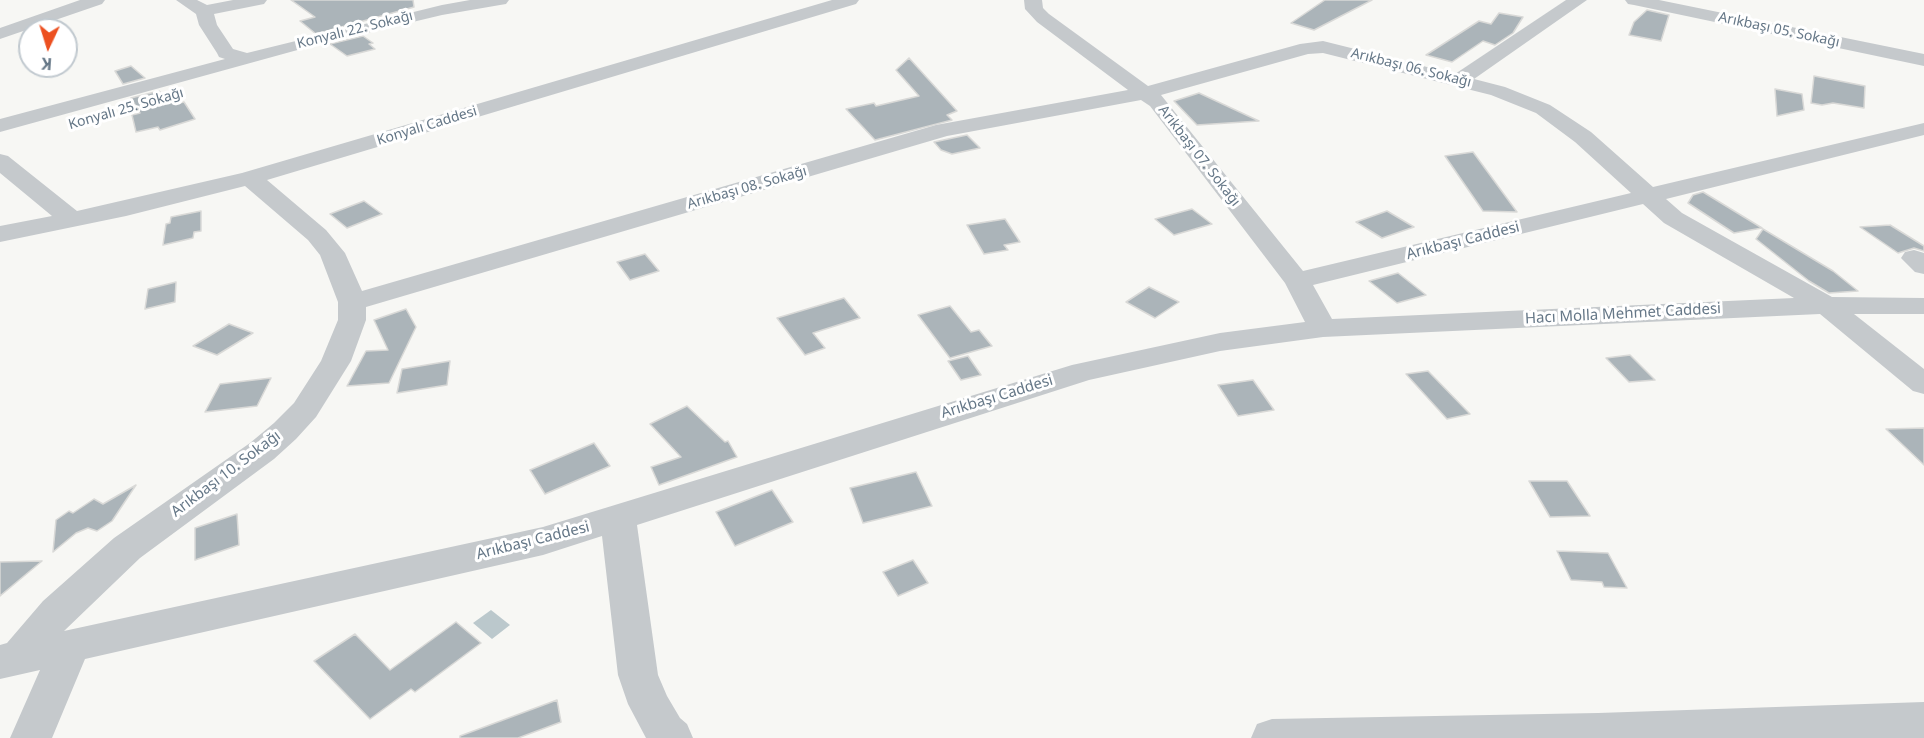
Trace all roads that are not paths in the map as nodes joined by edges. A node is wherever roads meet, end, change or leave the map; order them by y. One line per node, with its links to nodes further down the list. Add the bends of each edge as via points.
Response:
1 (96, 0): 10 (street)
2 (185, 0): 9 (street)
3 (258, 0): 9 (street)
4 (500, 0): 11 (street, Konyalı 22. Sokağı, via 419,15)
5 (1033, 0): 14 (street, Arıkbaşı 07. Sokağı, via 1034,9 1043,18)
6 (1578, 0): 13 (street)
7 (1634, 0): 12 (street, Arıkbaşı 05. Sokağı)
8 (839, 1): 19 (street, Konyalı Caddesi)
9 (204, 12): 11 (street, via 226,53)
10 (0, 34)
11 (245, 58): 15 (street, Konyalı 22. Sokağı); 17 (street, Konyalı 25. Sokağı, via 220,77 169,98)
12 (1924, 60)
13 (1459, 80): 14 (street, Arıkbaşı 06. Sokağı, via 1314,47); 20 (street, Arıkbaşı 06. Sokağı, via 1543,109 1583,137)
14 (1145, 93): 23 (street, Arıkbaşı 07. Sokağı, via 1168,114); 24 (street, Arıkbaşı 08. Sokağı, via 944,130)
15 (0, 126)
16 (1924, 129): 20 (street, Arıkbaşı Caddesi)
17 (0, 145)
18 (0, 162): 21 (street)
19 (250, 178): 21 (street, Konyalı Caddesi); 24 (street, Arıkbaşı 10. Sokağı, via 332,253)
20 (1647, 197): 23 (street, Arıkbaşı Caddesi); 25 (street, Arıkbaşı 06. Sokağı, via 1673,218)
21 (72, 220): 22 (street, Konyalı Caddesi)
22 (0, 234)
23 (1297, 281): 27 (street)
24 (352, 302): 31 (street, Arıkbaşı 10. Sokağı, via 348,335 305,410 262,451 127,548)
25 (1826, 305): 26 (street, Hacı Molla Mehmet Caddesi); 27 (street, Hacı Molla Mehmet Caddesi); 28 (street, Arıkbaşı 06. Sokağı)
26 (1924, 306)
27 (1323, 328): 29 (street, Arıkbaşı Caddesi, via 1220,342 1083,372)
28 (1924, 384)
29 (618, 518): 30 (street, Arıkbaşı Caddesi, via 533,543); 34 (street, via 638,675 649,705)
30 (71, 646): 31 (street, Arıkbaşı Caddesi); 33 (street)
31 (9, 660)
32 (1924, 721): 35 (street)
33 (31, 738)
34 (672, 738)
35 (1272, 738)

